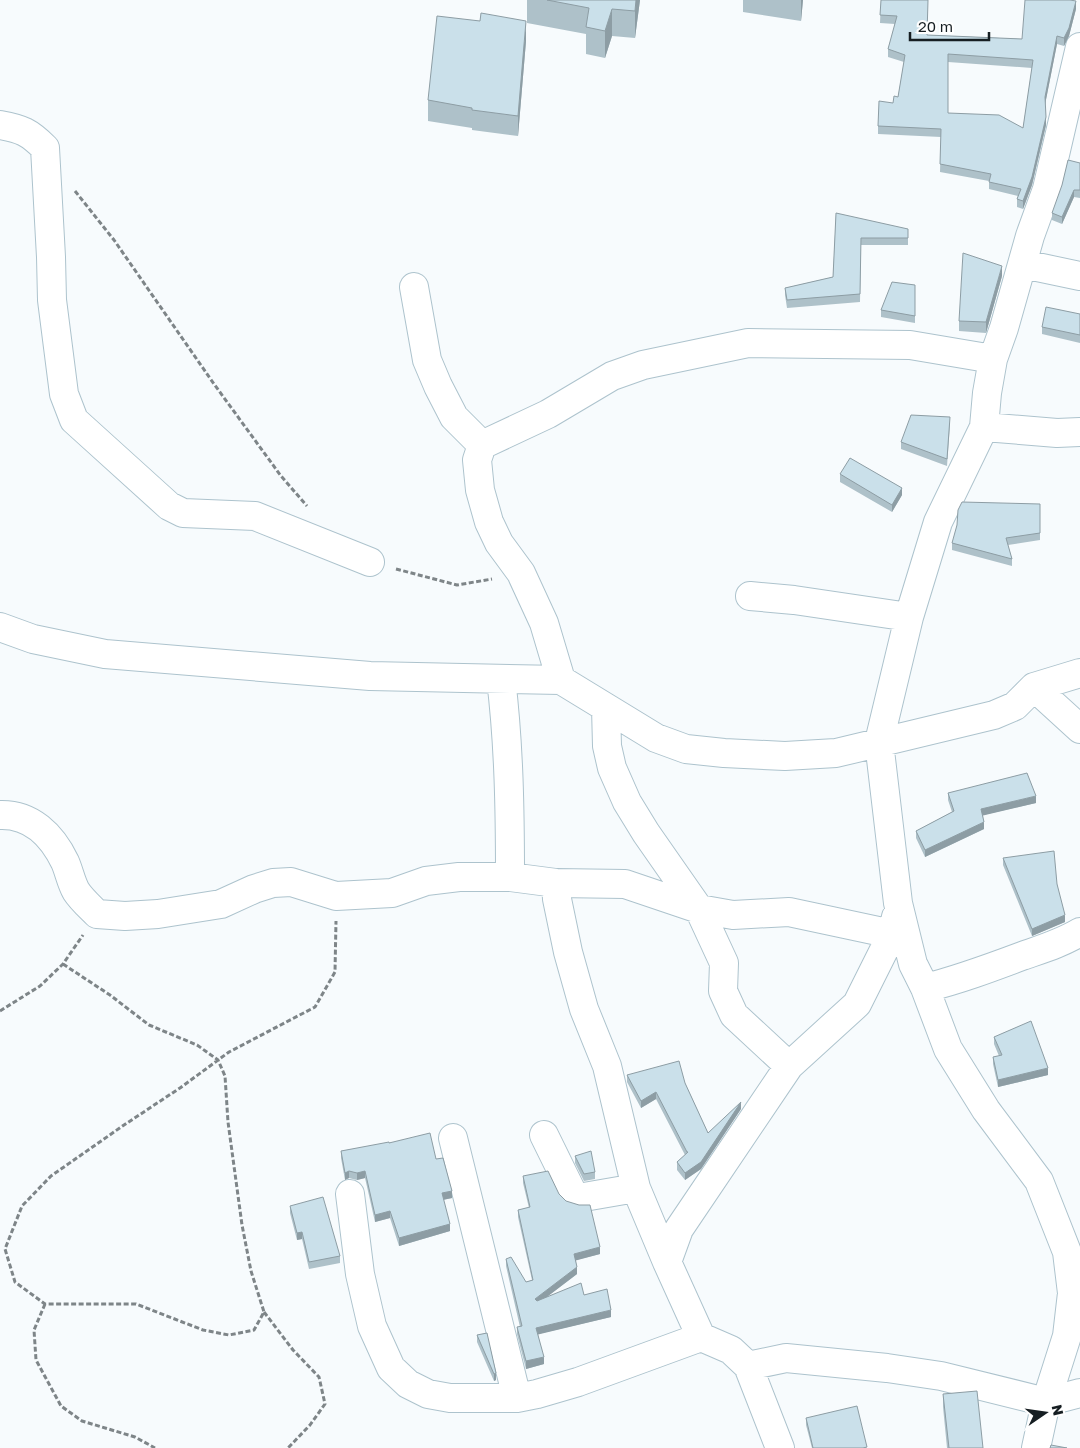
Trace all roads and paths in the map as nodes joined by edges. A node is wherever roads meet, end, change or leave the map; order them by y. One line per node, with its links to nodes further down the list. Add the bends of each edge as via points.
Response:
1 (1080, 47): 4 (street, via 1047,189)
2 (0, 125): 12 (street, via 32,135 44,148 52,300 64,394 74,420 169,506 184,513 255,516)
3 (69, 184): 11 (path, via 114,240 281,476)
4 (1023, 264): 5 (street); 7 (street)
5 (1080, 276)
6 (414, 287): 10 (street, via 427,360 438,386 454,417)
7 (993, 359): 8 (street); 10 (street, via 910,345 748,343 643,365 612,376 548,414)
8 (984, 426): 9 (street, via 1057,434); 15 (street, via 938,522)
9 (1080, 432)
10 (482, 445): 13 (street, via 477,460 480,490 489,522 499,543)
11 (312, 512)
12 (370, 562): 13 (path, via 457,585)
13 (521, 573): 19 (street, via 544,623)
14 (750, 596): 15 (street)
15 (909, 617): 23 (street)
16 (0, 627): 18 (street, via 33,639 105,654 370,676)
17 (1080, 673): 20 (street)
18 (501, 679): 19 (street); 25 (street, via 510,802)
19 (561, 680): 21 (street)
20 (1034, 687): 22 (street); 23 (street, via 1015,706 994,715)
21 (606, 708): 23 (street, via 656,738 686,749 785,756 836,753); 29 (street, via 612,768 626,802)
22 (1080, 730)
23 (880, 742): 28 (street)
24 (0, 815): 30 (street, via 13,814 46,833 64,860 76,891)
25 (510, 878): 26 (street); 27 (street, via 459,877 426,881 392,893)
26 (556, 883): 29 (street, via 625,884); 40 (street, via 568,952 584,1009 606,1066)
27 (336, 896): 30 (street, via 292,882 273,883 221,904 150,915); 36 (path, via 335,972 315,1006)
28 (898, 903): 32 (street); 34 (street, via 912,964)
29 (699, 909): 32 (street, via 733,915 789,912); 37 (street, via 724,963 723,990 734,1015)
30 (97, 914): 33 (path)
31 (1080, 932): 34 (street, via 1068,940)
32 (892, 934): 37 (street, via 857,1004)
33 (63, 964): 35 (path, via 40,986); 36 (path, via 149,1025 197,1045)
34 (925, 988): 42 (street, via 948,1049 986,1110 1039,1181)
35 (0, 1011)
36 (218, 1060): 43 (path, via 51,1176 22,1206); 46 (path, via 225,1076 242,1225 251,1271)
37 (789, 1066): 44 (street, via 679,1229)
38 (544, 1135): 40 (street, via 572,1194 584,1198)
39 (452, 1138): 50 (street)
40 (636, 1188): 44 (street)
41 (350, 1194): 50 (street, via 360,1274 372,1326 391,1368 408,1384 428,1394 450,1398)
42 (1074, 1248): 51 (street, via 1067,1336)
43 (2, 1249): 45 (path, via 15,1282)
44 (667, 1262): 47 (street)
45 (45, 1304): 46 (path, via 136,1304 203,1330 229,1335 254,1330); 52 (path, via 34,1330 36,1360 61,1406 82,1421 135,1437)
46 (264, 1312): 53 (path, via 319,1377 326,1404)
47 (700, 1337): 48 (street, via 731,1350); 50 (street, via 578,1382)
48 (748, 1366): 51 (street, via 786,1358 887,1368 941,1376); 54 (street)
49 (1080, 1393): 51 (street)
50 (518, 1398)
51 (1046, 1402): 55 (street)
52 (155, 1448)
53 (288, 1448)
54 (780, 1448)
55 (1036, 1448)

